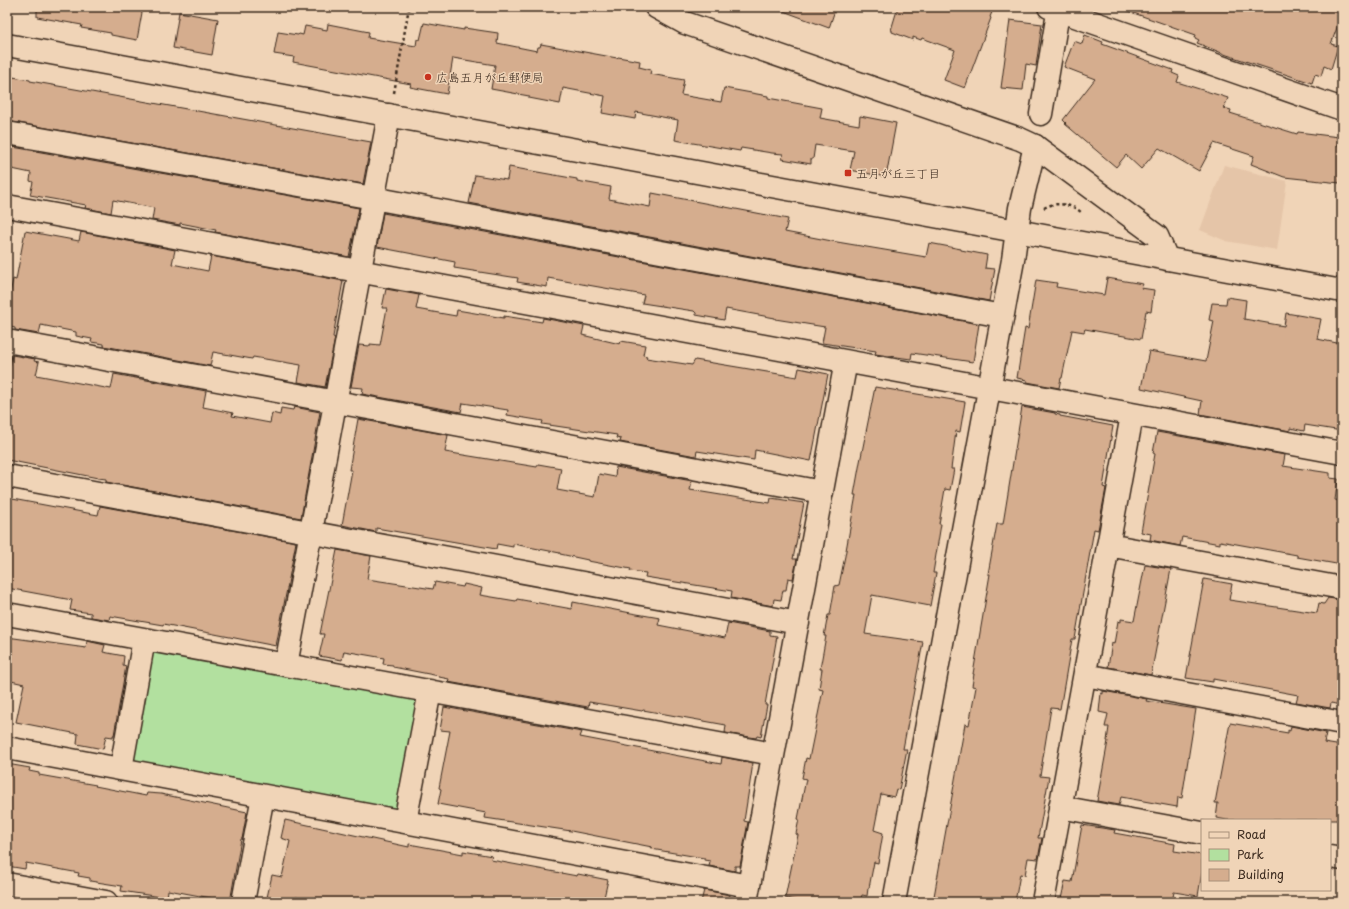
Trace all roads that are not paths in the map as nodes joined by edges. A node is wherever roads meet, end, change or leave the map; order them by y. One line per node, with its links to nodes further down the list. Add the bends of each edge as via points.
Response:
1 (656, 7): 8 (street, via 685,23)
2 (1056, 8): 4 (street); 5 (street)
3 (7, 46): 6 (street)
4 (1342, 109)
5 (1040, 114)
6 (388, 115): 9 (street); 11 (street)
7 (7, 133): 9 (street)
8 (1034, 146): 11 (street); 12 (street, via 1157,236)
9 (373, 198): 13 (street); 15 (street)
10 (7, 206): 13 (street)
11 (1017, 231): 12 (street); 15 (street)
12 (1167, 259): 14 (street)
13 (360, 271): 17 (street); 19 (street)
14 (1342, 291)
15 (1002, 316): 18 (street)
16 (7, 341): 19 (street)
17 (846, 361): 18 (street); 23 (street)
18 (989, 387): 20 (street); 47 (street)
19 (335, 402): 23 (street); 24 (street)
20 (1132, 415): 21 (street); 25 (street)
21 (1342, 453)
22 (7, 476): 24 (street)
23 (822, 492): 28 (street)
24 (311, 533): 28 (street); 30 (street)
25 (1108, 545): 26 (street); 31 (street)
26 (1342, 588)
27 (7, 614): 29 (street)
28 (798, 623): 35 (street)
29 (144, 639): 30 (street); 36 (street)
30 (286, 665): 32 (street)
31 (1085, 674): 33 (street); 38 (street)
32 (430, 691): 35 (street); 39 (street)
33 (1342, 723)
34 (7, 748): 36 (street)
35 (773, 754): 44 (street)
36 (121, 769): 37 (street)
37 (263, 796): 39 (street); 46 (street)
38 (1060, 807): 40 (street); 48 (street)
39 (405, 822): 44 (street)
40 (1201, 833)
41 (1331, 857): 42 (street)
42 (1342, 859)
43 (7, 884): 45 (street)
44 (748, 894)
45 (106, 902)
46 (243, 902)
47 (894, 902)
48 (1043, 902)

